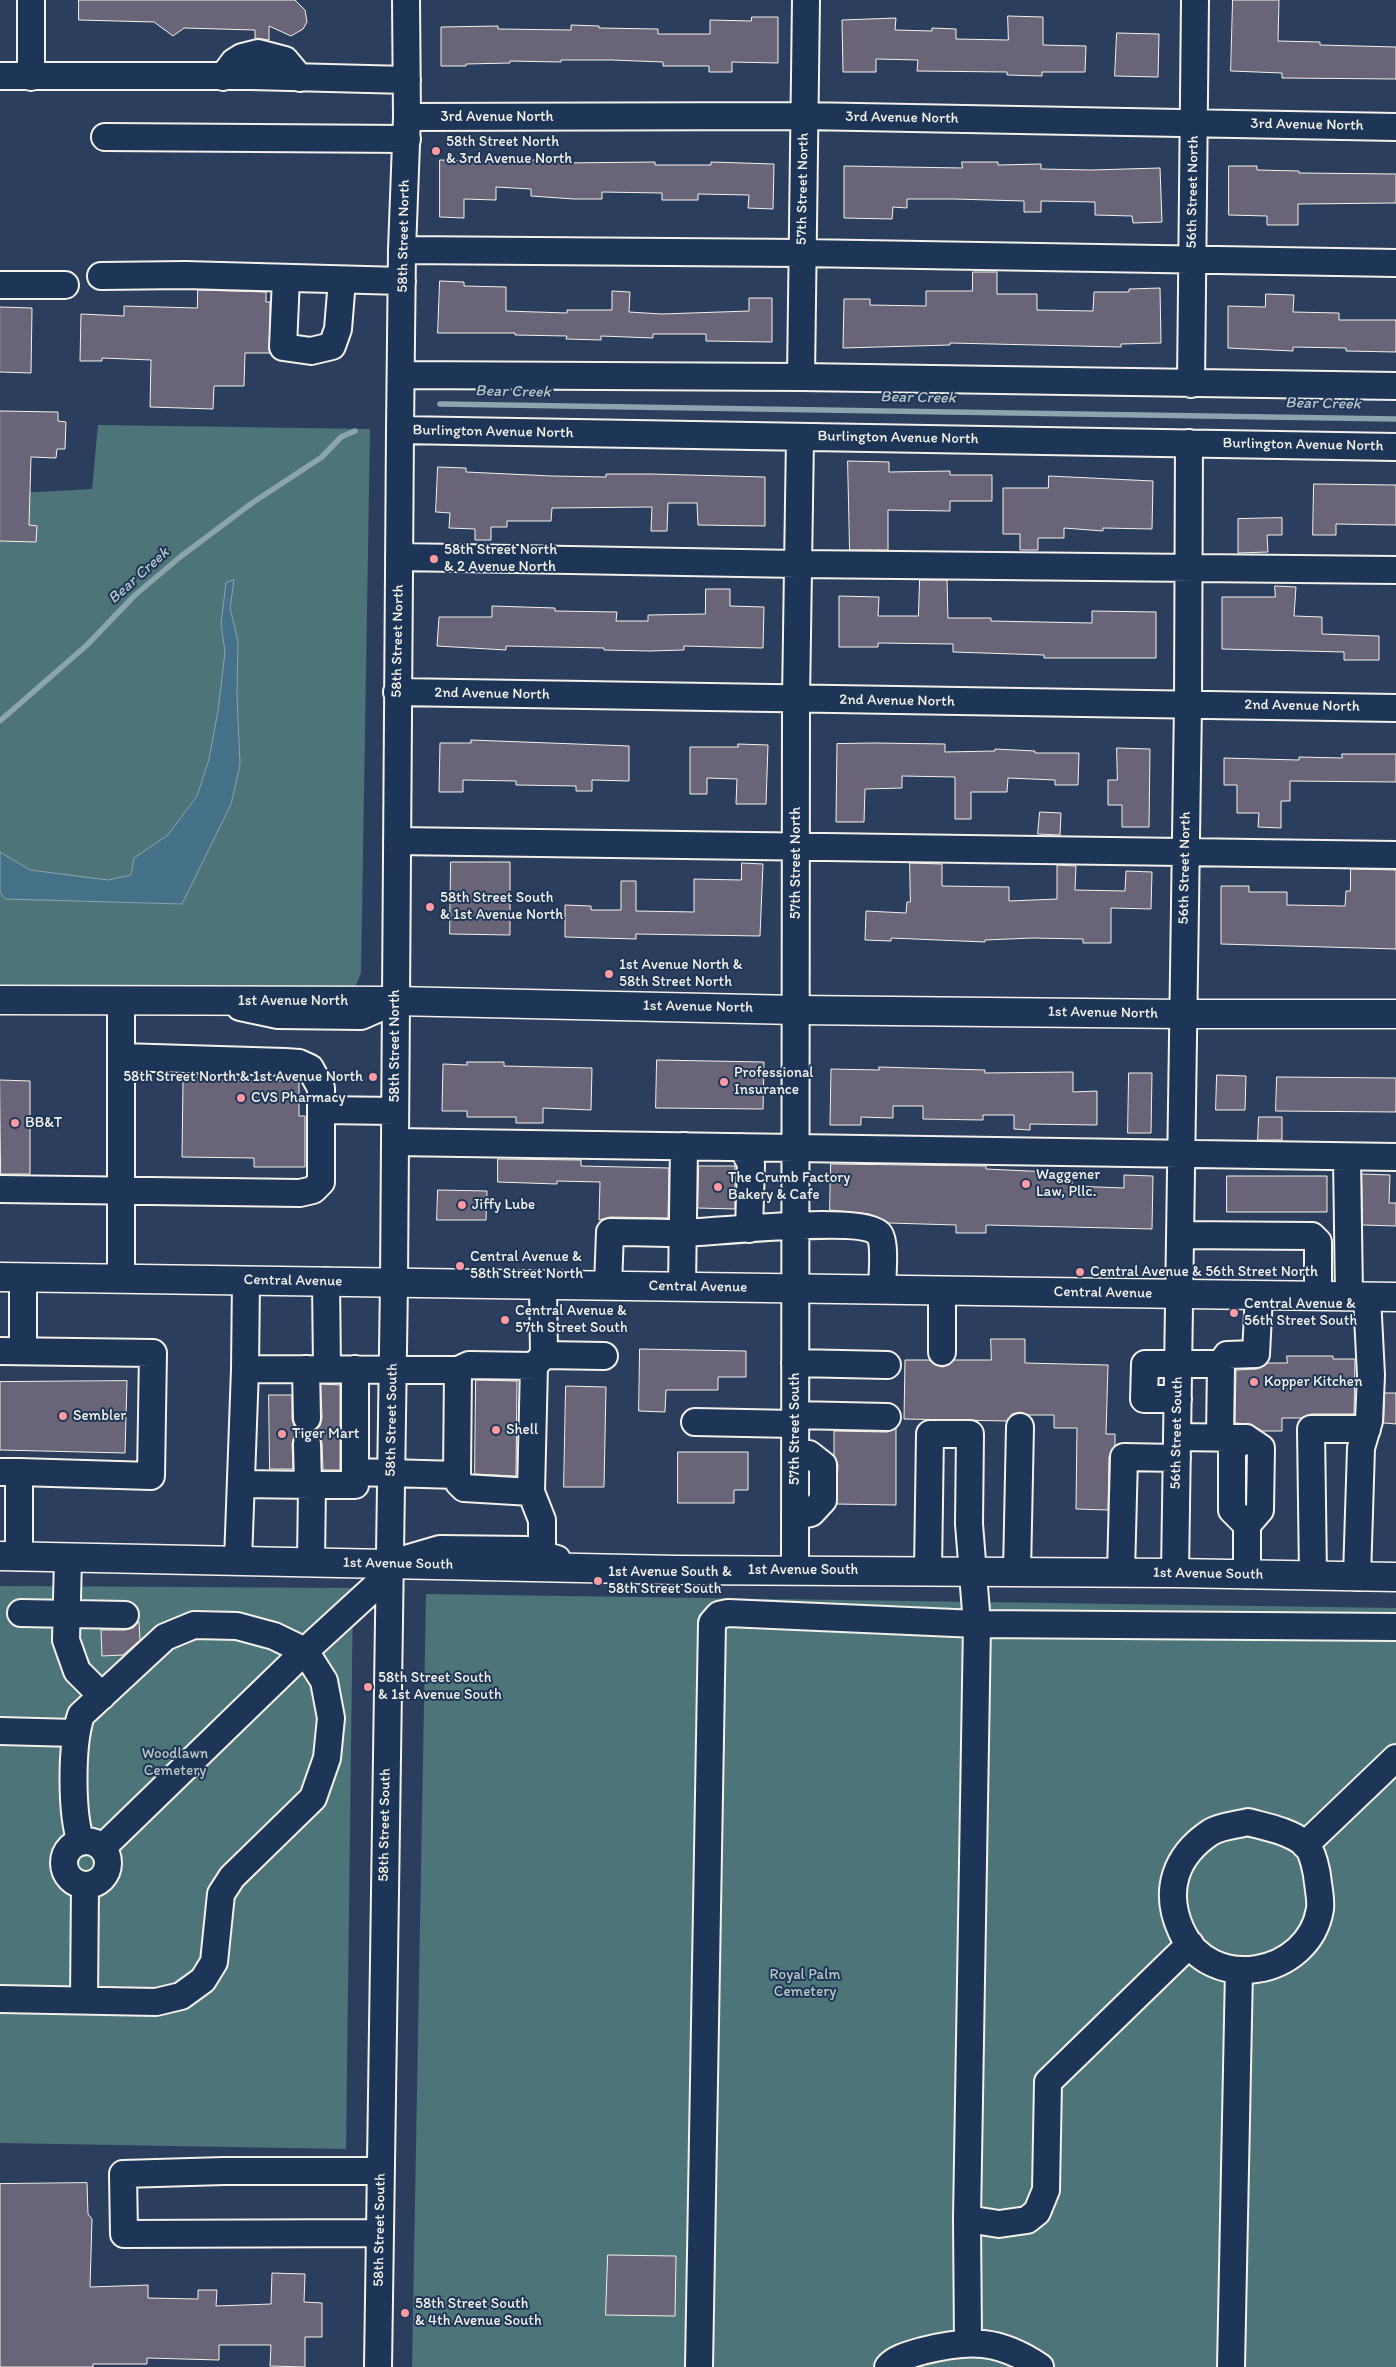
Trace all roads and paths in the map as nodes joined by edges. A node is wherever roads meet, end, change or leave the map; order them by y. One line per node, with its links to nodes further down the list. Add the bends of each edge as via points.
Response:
1 (31, 0): 6 (street)
2 (406, 0): 7 (street, 58th Street North)
3 (806, 0): 8 (street, 57th Street North)
4 (1195, 0): 9 (street, 56th Street North)
5 (0, 76): 6 (street)
6 (31, 77): 7 (street)
7 (407, 80): 11 (street, 58th Street North)
8 (804, 116): 9 (street, 3rd Avenue North); 11 (street, 3rd Avenue North); 14 (street, 57th Street North)
9 (1194, 123): 10 (street, 3rd Avenue North); 15 (street, 56th Street North)
10 (1396, 127)
11 (407, 128): 12 (street, 3rd Avenue North, via 344,139); 13 (street, 58th Street North)
12 (105, 137)
13 (402, 250): 14 (street); 20 (street, 58th Street North)
14 (802, 253): 15 (street); 24 (street, 57th Street North)
15 (1192, 260): 16 (street); 25 (street, 56th Street North)
16 (1396, 263)
17 (100, 276): 18 (street)
18 (286, 278): 19 (street); 19 (street, via 283,347 311,351 332,346 337,336)
19 (342, 280): 20 (street)
20 (402, 281): 23 (street, 58th Street North)
21 (0, 284): 22 (street)
22 (65, 285)
23 (401, 375): 24 (street); 27 (street, 58th Street North)
24 (801, 378): 25 (street)
25 (1190, 384): 26 (street)
26 (1396, 386)
27 (400, 430): 28 (street, Burlington Avenue North); 31 (street, 58th Street North)
28 (800, 437): 29 (street, Burlington Avenue North); 32 (street, 57th Street North)
29 (1189, 443): 30 (street, Burlington Avenue North); 33 (street, 56th Street North)
30 (1396, 447)
31 (399, 557): 32 (street); 35 (street, 58th Street North)
32 (798, 564): 33 (street); 36 (street, 57th Street North)
33 (1188, 568): 34 (street); 37 (street, 56th Street North)
34 (1396, 570)
35 (397, 692): 36 (street, 2nd Avenue North); 39 (street, 58th Street North)
36 (796, 700): 37 (street, 2nd Avenue North); 40 (street, 57th Street North)
37 (1188, 704): 38 (street, 2nd Avenue North); 41 (street, 56th Street North)
38 (1396, 708)
39 (396, 841): 40 (street); 45 (street, 58th Street North)
40 (796, 846): 41 (street); 46 (street, 57th Street North)
41 (1185, 853): 42 (street); 47 (street, 56th Street North)
42 (1396, 856)
43 (0, 1000): 44 (main road, 1st Avenue North)
44 (121, 1001): 45 (main road, 1st Avenue North); 49 (street)
45 (395, 1001): 46 (main road, 1st Avenue North); 51 (street, 58th Street North)
46 (796, 1010): 47 (main road, 1st Avenue North); 55 (street, 57th Street North)
47 (1182, 1014): 48 (main road, 1st Avenue North); 56 (street, 56th Street North)
48 (1396, 1014)
49 (121, 1057): 50 (street, via 299,1064 310,1068 316,1075 322,1088); 60 (street)
50 (321, 1110): 51 (street); 60 (street, via 321,1182 313,1190 300,1193)
51 (395, 1111): 52 (street, 58th Street North)
52 (395, 1142): 53 (street); 69 (street, 58th Street North)
53 (684, 1146): 54 (street); 63 (street)
54 (742, 1147): 55 (street); 62 (street, via 751,1164)
55 (795, 1148): 56 (street); 61 (street, 57th Street North)
56 (1180, 1154): 57 (street); 64 (street, 56th Street North)
57 (1347, 1157): 58 (street); 79 (street)
58 (1396, 1157)
59 (0, 1189): 60 (street)
60 (121, 1192): 66 (street)
61 (795, 1226): 62 (street); 73 (street, 57th Street North); 74 (street, via 873,1229 882,1240)
62 (749, 1229): 63 (street)
63 (683, 1232): 71 (street, via 610,1232); 72 (street)
64 (1180, 1235): 76 (street, 56th Street North); 78 (street, via 1312,1236 1318,1242)
65 (12, 1277): 66 (main road, Central Avenue); 81 (street)
66 (121, 1278): 67 (main road, Central Avenue)
67 (246, 1280): 68 (main road, Central Avenue); 90 (street)
68 (326, 1281): 69 (main road, Central Avenue); 91 (street)
69 (394, 1282): 70 (main road, Central Avenue); 89 (street, 58th Street South)
70 (544, 1285): 71 (main road, Central Avenue); 84 (street)
71 (608, 1286): 72 (main road, Central Avenue)
72 (682, 1286): 73 (main road, Central Avenue)
73 (795, 1288): 74 (main road, Central Avenue); 85 (street, 57th Street South)
74 (882, 1290): 75 (main road, Central Avenue)
75 (942, 1290): 76 (main road, Central Avenue); 82 (street)
76 (1179, 1294): 77 (main road, Central Avenue); 86 (street, 56th Street South)
77 (1259, 1295): 78 (main road, Central Avenue); 87 (street, via 1256,1354 1227,1355)
78 (1318, 1296): 79 (main road, Central Avenue)
79 (1358, 1296): 80 (main road, Central Avenue); 98 (street, via 1371,1375)
80 (1396, 1297)
81 (12, 1351): 103 (street, via 153,1353 151,1476)
82 (942, 1352)
83 (604, 1356): 84 (street)
84 (539, 1361): 93 (street, via 469,1365); 109 (street)
85 (795, 1363): 88 (street); 96 (street, 57th Street South)
86 (1178, 1364): 87 (street); 102 (street, 56th Street South)
87 (1222, 1364): 100 (street)
88 (888, 1365)
89 (392, 1368): 92 (street); 93 (street); 105 (street, 58th Street South)
90 (245, 1369): 91 (street); 107 (street)
91 (316, 1369): 92 (street); 95 (street)
92 (355, 1369): 104 (street)
93 (458, 1370): 106 (street)
94 (886, 1417): 96 (street)
95 (307, 1418)
96 (795, 1419): 97 (street); 117 (street, 57th Street South)
97 (695, 1422)
98 (1368, 1425): 124 (street, via 1311,1429); 125 (street, via 1361,1448)
99 (1020, 1427): 120 (street)
100 (1233, 1438): 102 (street); 123 (street, via 1261,1448 1260,1510 1247,1525)
101 (307, 1444): 108 (street)
102 (1177, 1447): 121 (street, via 1124,1457); 122 (street, 56th Street South)
103 (10, 1472): 111 (street)
104 (355, 1472): 105 (street); 108 (street, via 356,1485)
105 (391, 1474): 106 (street); 116 (street, 58th Street South)
106 (457, 1475): 109 (street, via 464,1488)
107 (241, 1484): 108 (street); 113 (street)
108 (310, 1485): 114 (street)
109 (531, 1492): 110 (street, via 542,1520)
110 (542, 1554): 115 (street); 116 (street, via 527,1550 440,1550)
111 (10, 1557): 112 (main road, 1st Avenue South)
112 (68, 1558): 113 (main road, 1st Avenue South); 128 (street)
113 (238, 1561): 114 (main road, 1st Avenue South)
114 (312, 1562): 116 (main road, 1st Avenue South)
115 (593, 1568): 116 (main road, 1st Avenue South); 117 (main road, 1st Avenue South)
116 (389, 1569): 132 (street); 144 (street, 58th Street South)
117 (795, 1570): 118 (main road, 1st Avenue South)
118 (928, 1571): 119 (main road, 1st Avenue South); 119 (street, via 930,1434 970,1434 969,1524)
119 (973, 1571): 120 (main road, 1st Avenue South); 130 (street)
120 (1017, 1572): 121 (main road, 1st Avenue South)
121 (1121, 1573): 122 (main road, 1st Avenue South)
122 (1175, 1573): 123 (main road, 1st Avenue South)
123 (1247, 1575): 124 (main road, 1st Avenue South)
124 (1313, 1576): 125 (main road, 1st Avenue South)
125 (1357, 1577): 126 (main road, 1st Avenue South)
126 (1396, 1578)
127 (21, 1614): 128 (street)
128 (66, 1614): 129 (street); 133 (street, via 66,1640 77,1671)
129 (126, 1615)
130 (977, 1624): 131 (street); 145 (street); 149 (street, via 728,1613 719,1615 712,1623)
131 (1396, 1628)
132 (304, 1651): 133 (street, via 274,1636 237,1626 194,1625 165,1637); 137 (street); 143 (street, via 324,1681 331,1718 327,1758 313,1798 232,1877 221,1894 214,1962 203,1980 181,1996 156,2002)
133 (102, 1696): 135 (street, via 80,1715)
134 (0, 1731): 135 (street)
135 (75, 1733): 137 (street, via 75,1825)
136 (1396, 1758): 138 (street)
137 (92, 1845): 139 (street, via 108,1861 107,1869 99,1881); 139 (street, via 69,1849 64,1862 72,1880)
138 (1306, 1845): 140 (street, via 1284,1832 1248,1822 1213,1830 1185,1855 1174,1880 1173,1913); 141 (street, via 1318,1873 1320,1909 1310,1937 1288,1959 1257,1971)
139 (85, 1885): 143 (street)
140 (1190, 1944): 141 (street, via 1203,1958); 145 (street, via 1048,2082 1046,2190 1037,2212 1027,2220 999,2224)
141 (1239, 1970): 152 (street)
142 (0, 1999): 143 (street)
143 (84, 2000)
144 (381, 2171): 146 (street, 58th Street South); 146 (street, via 224,2170 123,2174 124,2234)
145 (967, 2219): 147 (street)
146 (380, 2233): 148 (street, 58th Street South)
147 (968, 2342): 150 (street, via 909,2355); 151 (street, via 994,2344 1024,2356)
148 (378, 2367)
149 (699, 2367)
150 (888, 2367)
151 (1040, 2367)
152 (1231, 2367)

